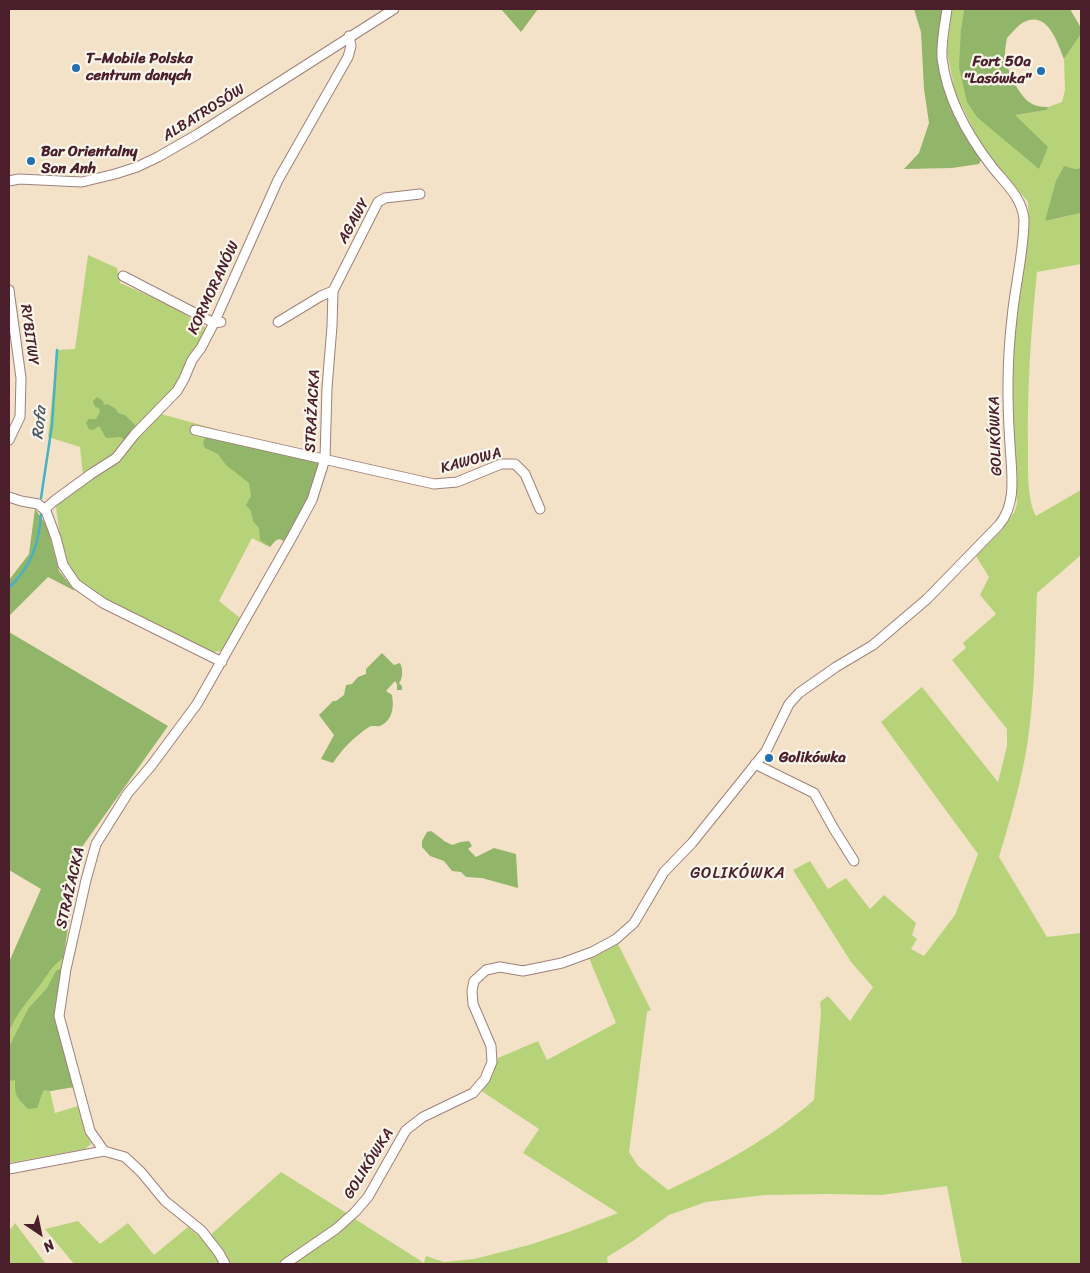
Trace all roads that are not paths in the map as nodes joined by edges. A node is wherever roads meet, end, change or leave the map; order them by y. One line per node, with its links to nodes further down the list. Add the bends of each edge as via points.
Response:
1 (394, 9): 3 (street, ALBATROSÓW)
2 (948, 9): 18 (street, GOLIKÓWKA, via 942,57 952,100 973,141 1017,198 1024,213 1007,399 1012,501 999,525 927,599 873,644 799,693 789,704 766,751)
3 (349, 36): 4 (street, ALBATROSÓW, via 198,134 137,167 82,182); 10 (street, KORMORANÓW, via 348,57 278,180)
4 (9, 181)
5 (420, 194): 8 (street, AGAWY, via 385,198 378,202)
6 (123, 276): 10 (street)
7 (9, 290): 12 (street, RYBITWY, via 21,378 20,417)
8 (333, 291): 9 (street); 13 (street, STRAŻACKA)
9 (278, 322)
10 (217, 323): 15 (street, KORMORANÓW, via 192,360 177,391 116,458)
11 (195, 430): 13 (street)
12 (9, 440)
13 (325, 459): 16 (street, KAWOWA, via 434,484 457,482 501,464 515,464 525,474); 17 (street, STRAŻACKA, via 312,500)
14 (9, 496): 15 (street)
15 (45, 509): 17 (street, via 63,565 76,584 103,603)
16 (540, 509)
17 (222, 662): 20 (street, STRAŻACKA, via 197,704 128,793 96,844 86,880 59,1016 90,1131)
18 (755, 764): 19 (street, via 814,792); 23 (street, GOLIKÓWKA, via 692,843 664,872 634,922 616,939 562,963 523,971 500,967 486,970 474,981 473,1004 491,1046 492,1062 485,1079 473,1093 423,1117 406,1130 368,1198 336,1229)
19 (854, 861)
20 (104, 1151): 21 (street); 22 (street, via 125,1157 142,1172 165,1201 202,1231)
21 (9, 1169)
22 (225, 1264)
23 (285, 1264)

